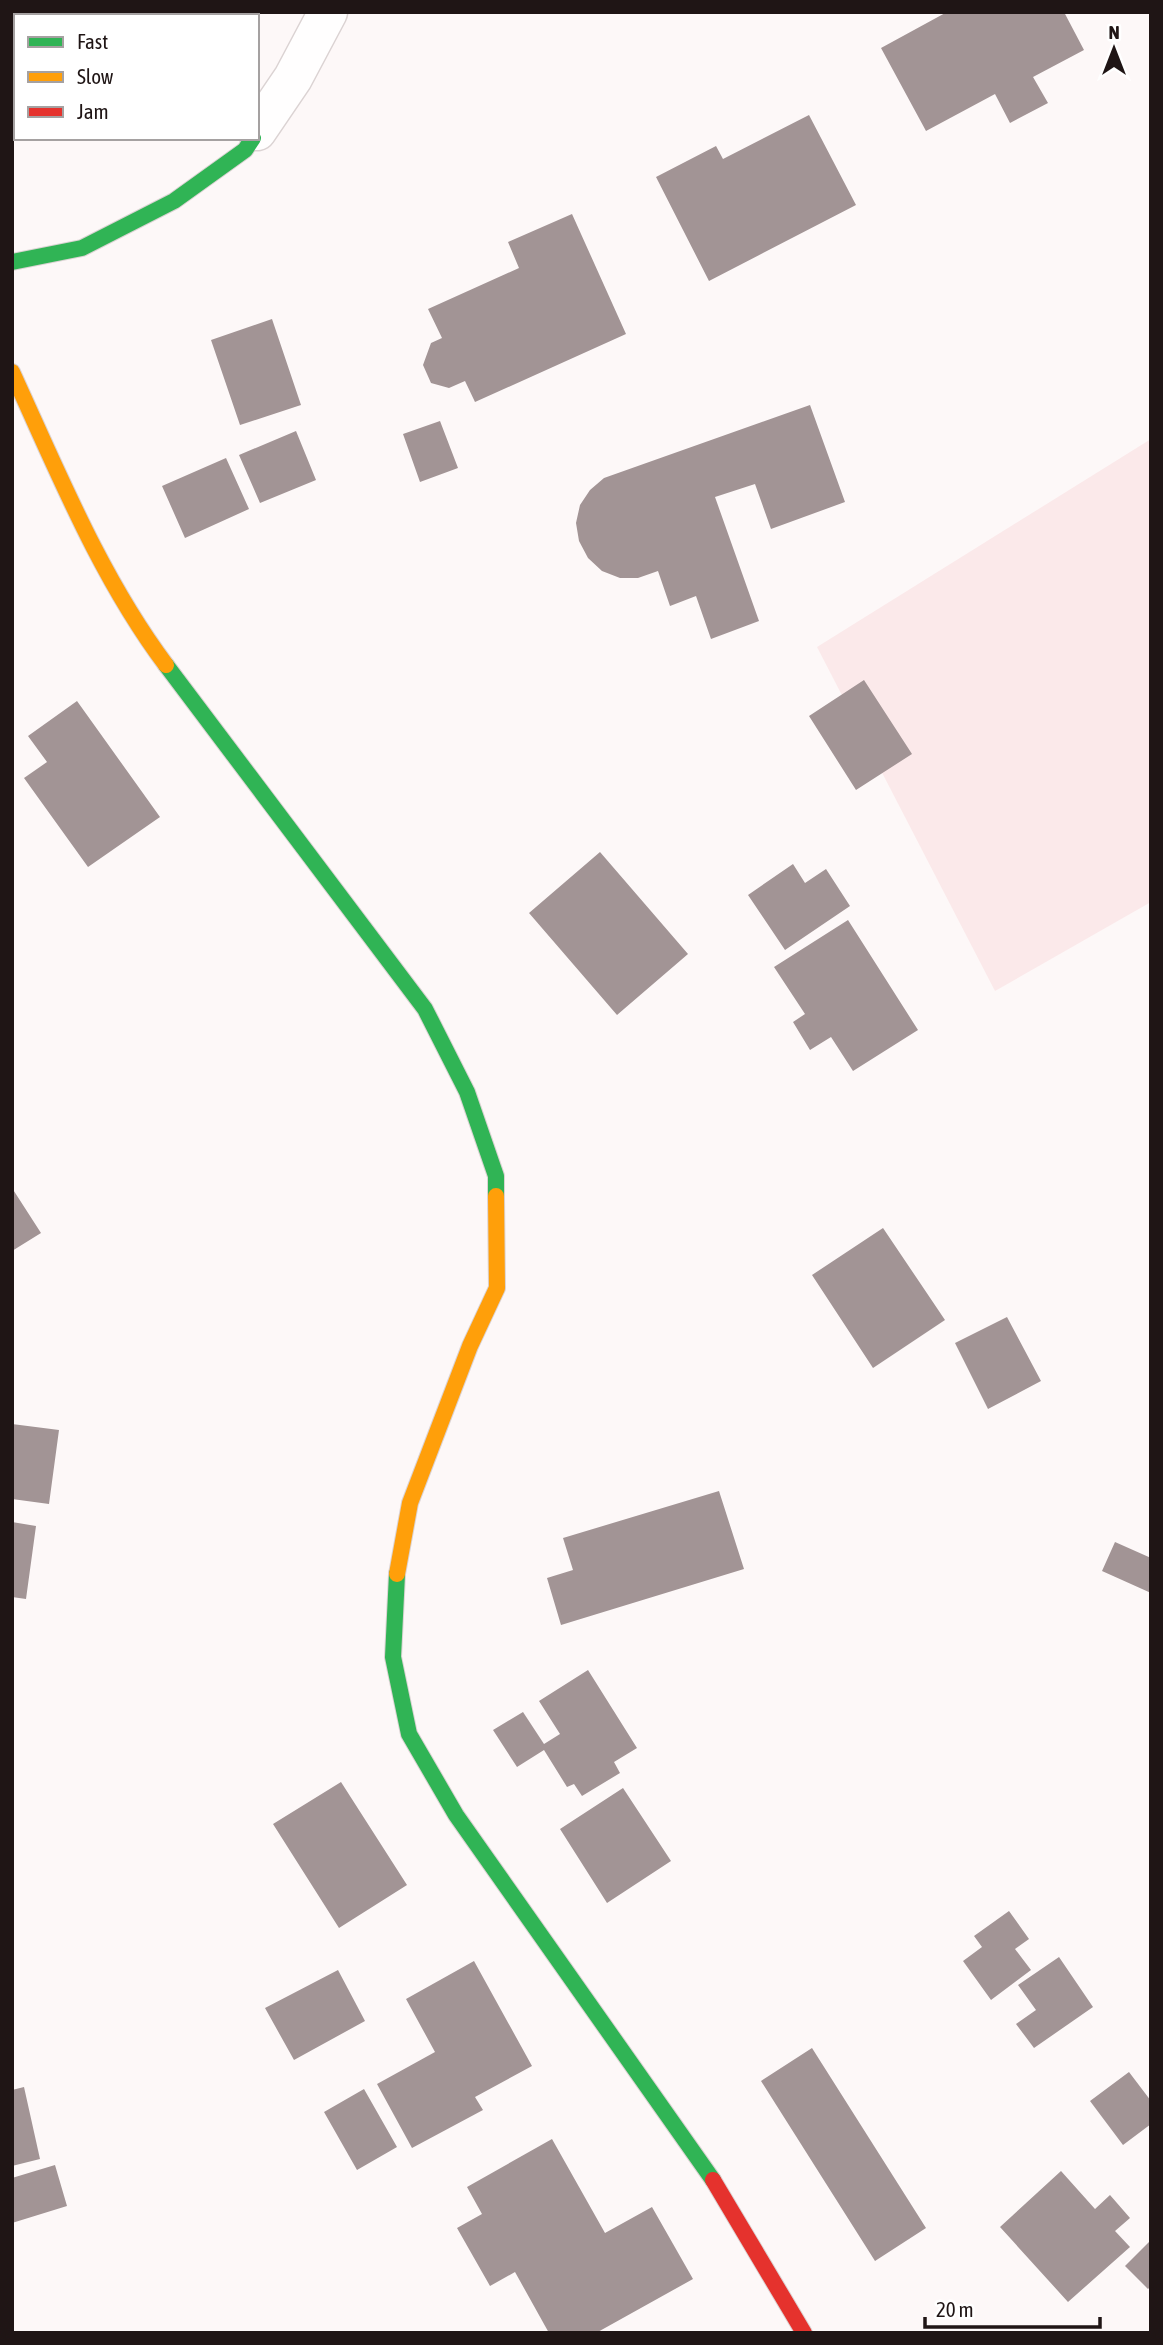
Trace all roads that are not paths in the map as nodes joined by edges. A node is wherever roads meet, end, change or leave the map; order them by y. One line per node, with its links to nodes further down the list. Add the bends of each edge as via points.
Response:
1 (328, 12): 2 (street, via 293,78)
2 (259, 128)
3 (252, 140): 4 (street, via 245,150 174,201 82,248)
4 (12, 262)
5 (12, 372): 6 (street, via 93,547 142,633 425,1009 467,1092 496,1176 497,1288 410,1503 394,1593 393,1657 409,1734 456,1815 724,2196)
6 (804, 2333)

